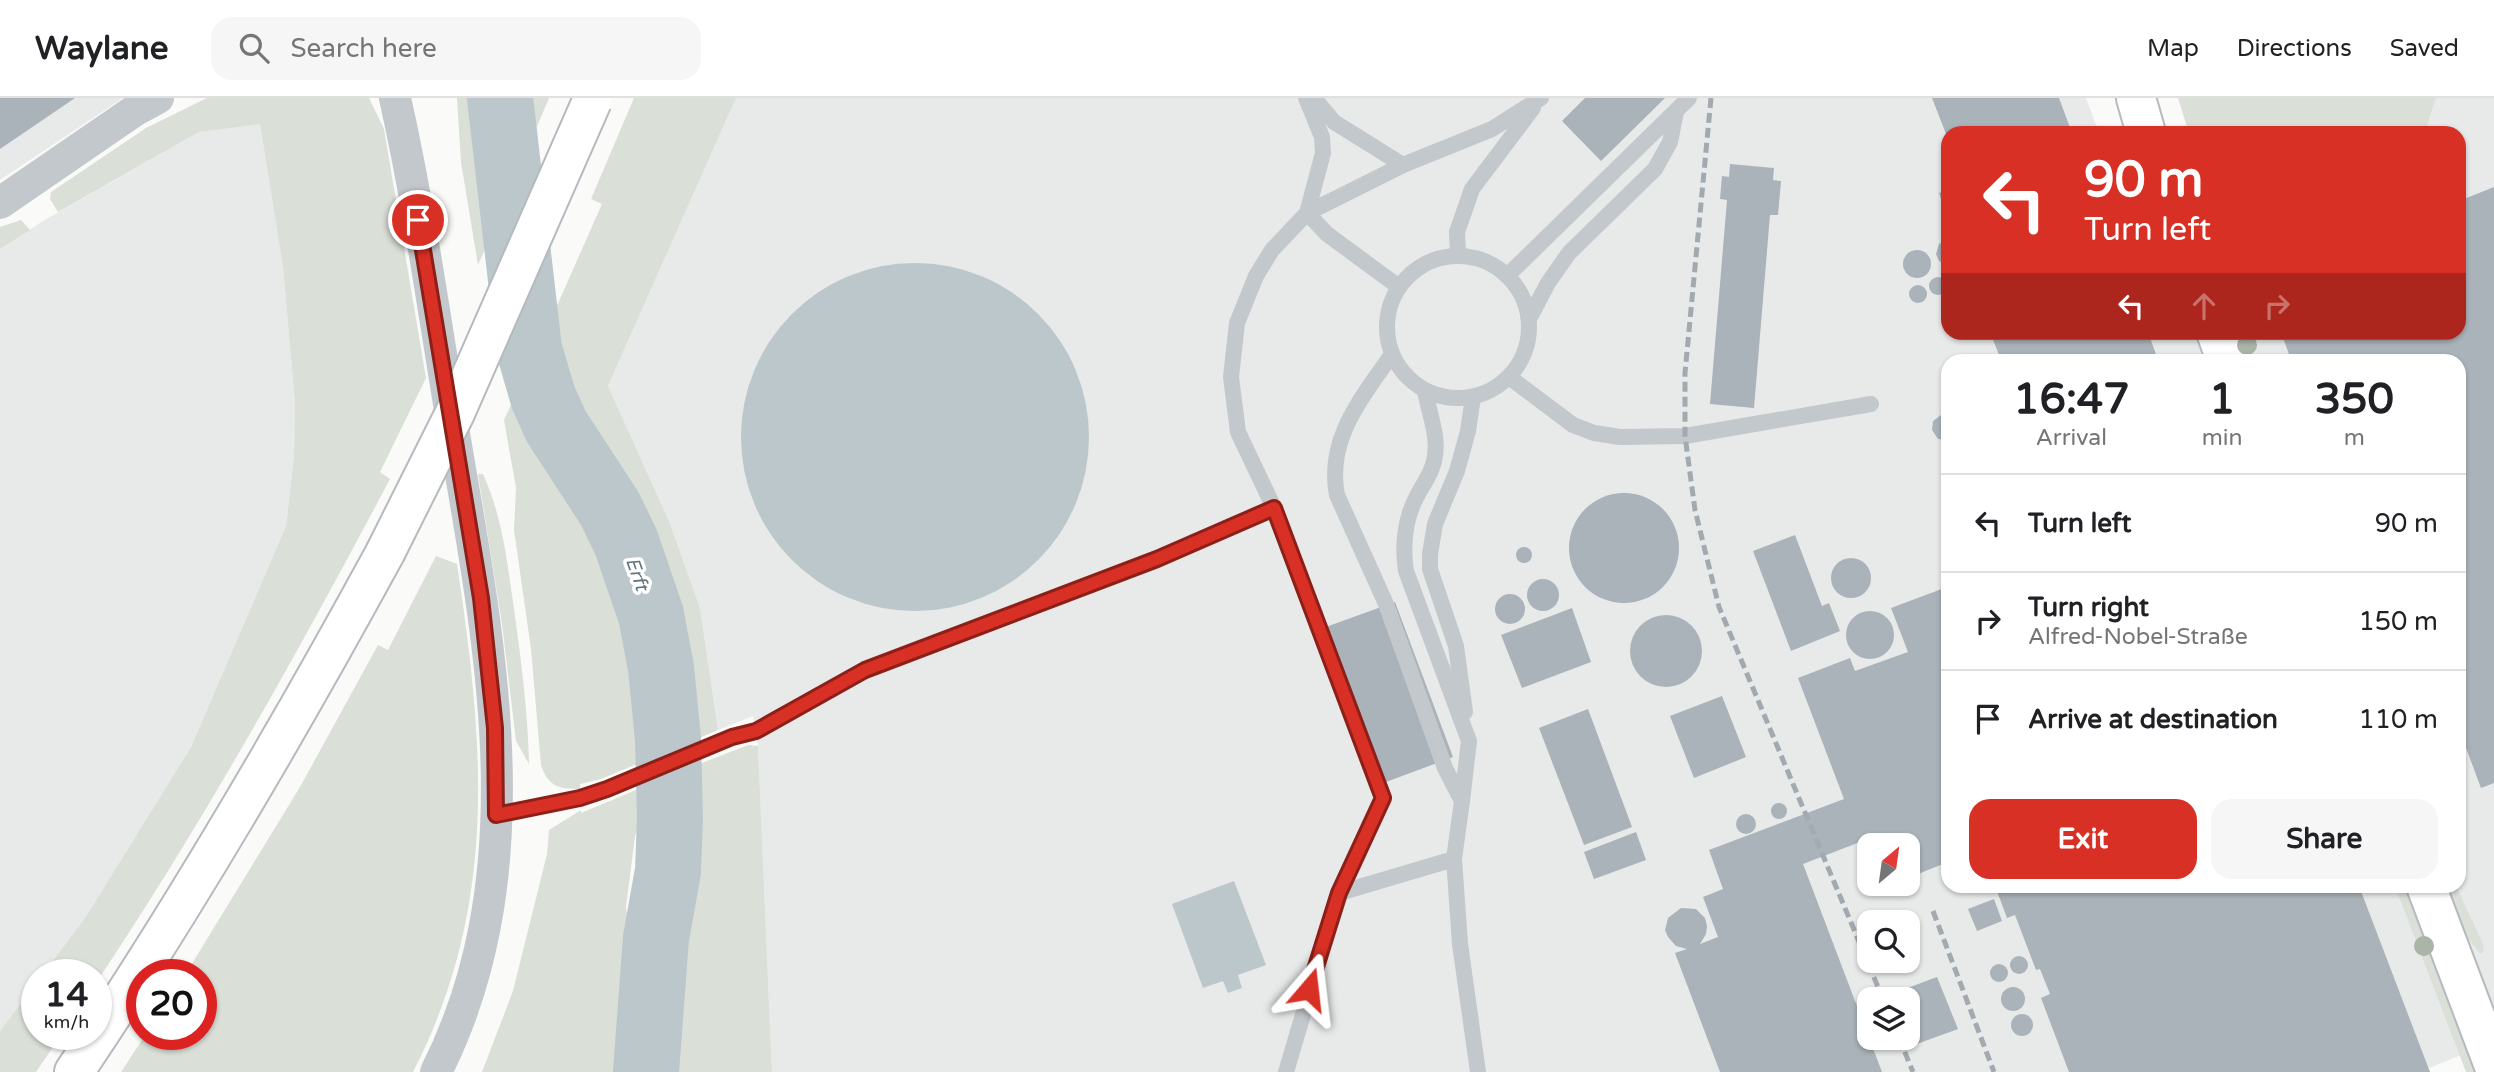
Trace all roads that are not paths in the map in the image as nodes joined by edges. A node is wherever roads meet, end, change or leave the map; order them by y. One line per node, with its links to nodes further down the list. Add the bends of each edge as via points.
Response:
1 (158, 98): 12 (street)
2 (395, 98): 26 (street, via 481,598 495,728)
3 (1306, 98): 13 (lane, via 1322,136 1323,153)
4 (1314, 98): 11 (lane, via 1334,122)
5 (1689, 98): 9 (lane)
6 (2136, 98): 10 (main road)
7 (593, 100): 31 (main road, bridge, via 455,413 385,554 221,845)
8 (1539, 100): 11 (lane, via 1492,129); 14 (lane, via 1472,189 1457,232)
9 (1676, 112): 15 (lane); 17 (lane, via 1670,142 1655,169 1569,253)
10 (2144, 126)
11 (1403, 165): 13 (lane)
12 (0, 203)
13 (1307, 213): 16 (lane); 23 (lane, via 1272,250 1256,276 1237,323 1232,350 1238,432)
14 (1458, 256): 15 (lane, via 1485,261); 16 (lane, via 1425,264)
15 (1507, 276): 17 (lane, via 1523,299)
16 (1399, 287): 18 (lane, via 1387,320)
17 (1529, 318): 19 (lane, via 1525,353)
18 (1392, 354): 20 (lane, via 1408,378); 25 (lane, via 1342,431 1334,482)
19 (1509, 377): 21 (lane, via 1493,390); 22 (lane, via 1573,425 1620,438 1685,436)
20 (1425, 391): 21 (lane, via 1452,399); 24 (lane, via 1435,459 1409,515 1406,571)
21 (1473, 397): 24 (lane, via 1468,431 1435,524 1430,554 1430,569 1456,646)
22 (1871, 404)
23 (1274, 508): 26 (lane, via 1157,559 865,670 756,731 580,798); 28 (lane, via 1383,798)
24 (1469, 741): 25 (lane)
25 (1462, 801): 27 (lane)
26 (496, 815): 32 (street, via 484,934 460,1018)
27 (1454, 859): 28 (lane); 34 (lane, via 1460,944)
28 (1339, 893): 33 (lane)
29 (2429, 893): 30 (main road)
30 (2494, 1066)
31 (74, 1072)
32 (436, 1072)
33 (1286, 1072)
34 (1478, 1072)

